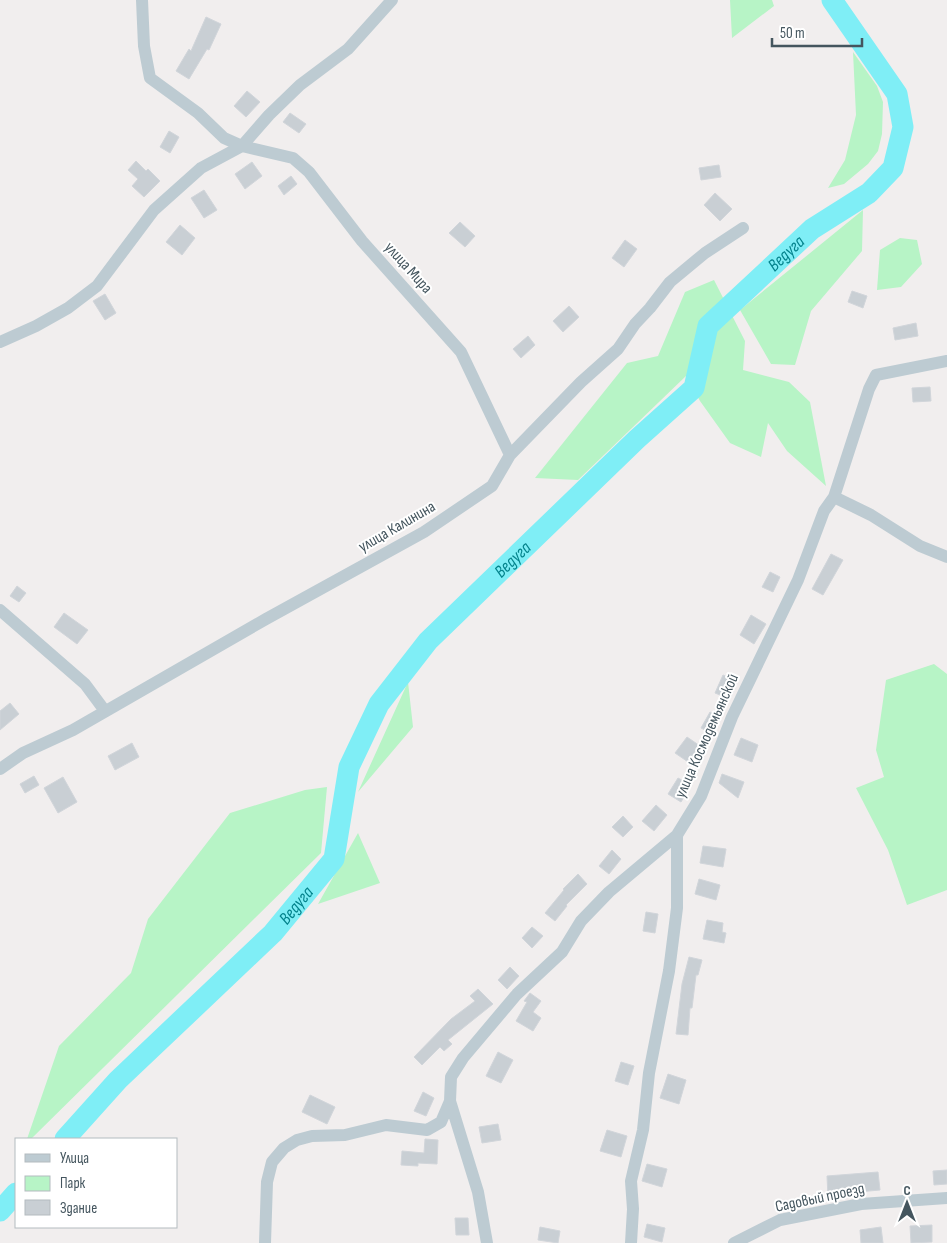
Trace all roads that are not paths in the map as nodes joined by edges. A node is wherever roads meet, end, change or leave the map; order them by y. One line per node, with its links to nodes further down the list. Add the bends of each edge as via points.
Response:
1 (142, 0): 3 (street, улица Мира, via 144,46 150,78 198,113 224,138)
2 (392, 0): 3 (street, via 348,49 300,85)
3 (242, 146): 5 (street, via 201,168 154,210 97,286 36,326); 7 (street, улица Мира, via 293,158 309,172 362,241 461,352)
4 (743, 228): 7 (street, улица Калинина, via 670,282 618,349)
5 (0, 342)
6 (947, 362): 8 (street, улица Космодемьянской, via 876,375)
7 (510, 455): 11 (street, улица Калинина, via 492,486 424,532)
8 (834, 497): 9 (street, via 871,515 920,546); 13 (street, улица Космодемьянской, via 824,511 798,580 732,717 701,796)
9 (947, 557)
10 (0, 610): 11 (street, via 85,684)
11 (105, 711): 12 (street, улица Калинина)
12 (0, 768)
13 (677, 835): 14 (street, улица Космодемьянской, via 609,892 582,921 562,952 517,994 451,1077); 18 (street, via 677,908 669,971 649,1072 643,1130 631,1181)
14 (450, 1101): 16 (street, via 441,1122 426,1130 386,1125 344,1135 312,1136 284,1148 272,1162 267,1182); 17 (street, via 478,1192)
15 (947, 1198): 19 (street, Садовый проезд, via 861,1204 780,1220)
16 (266, 1243)
17 (487, 1243)
18 (631, 1243)
19 (734, 1243)

